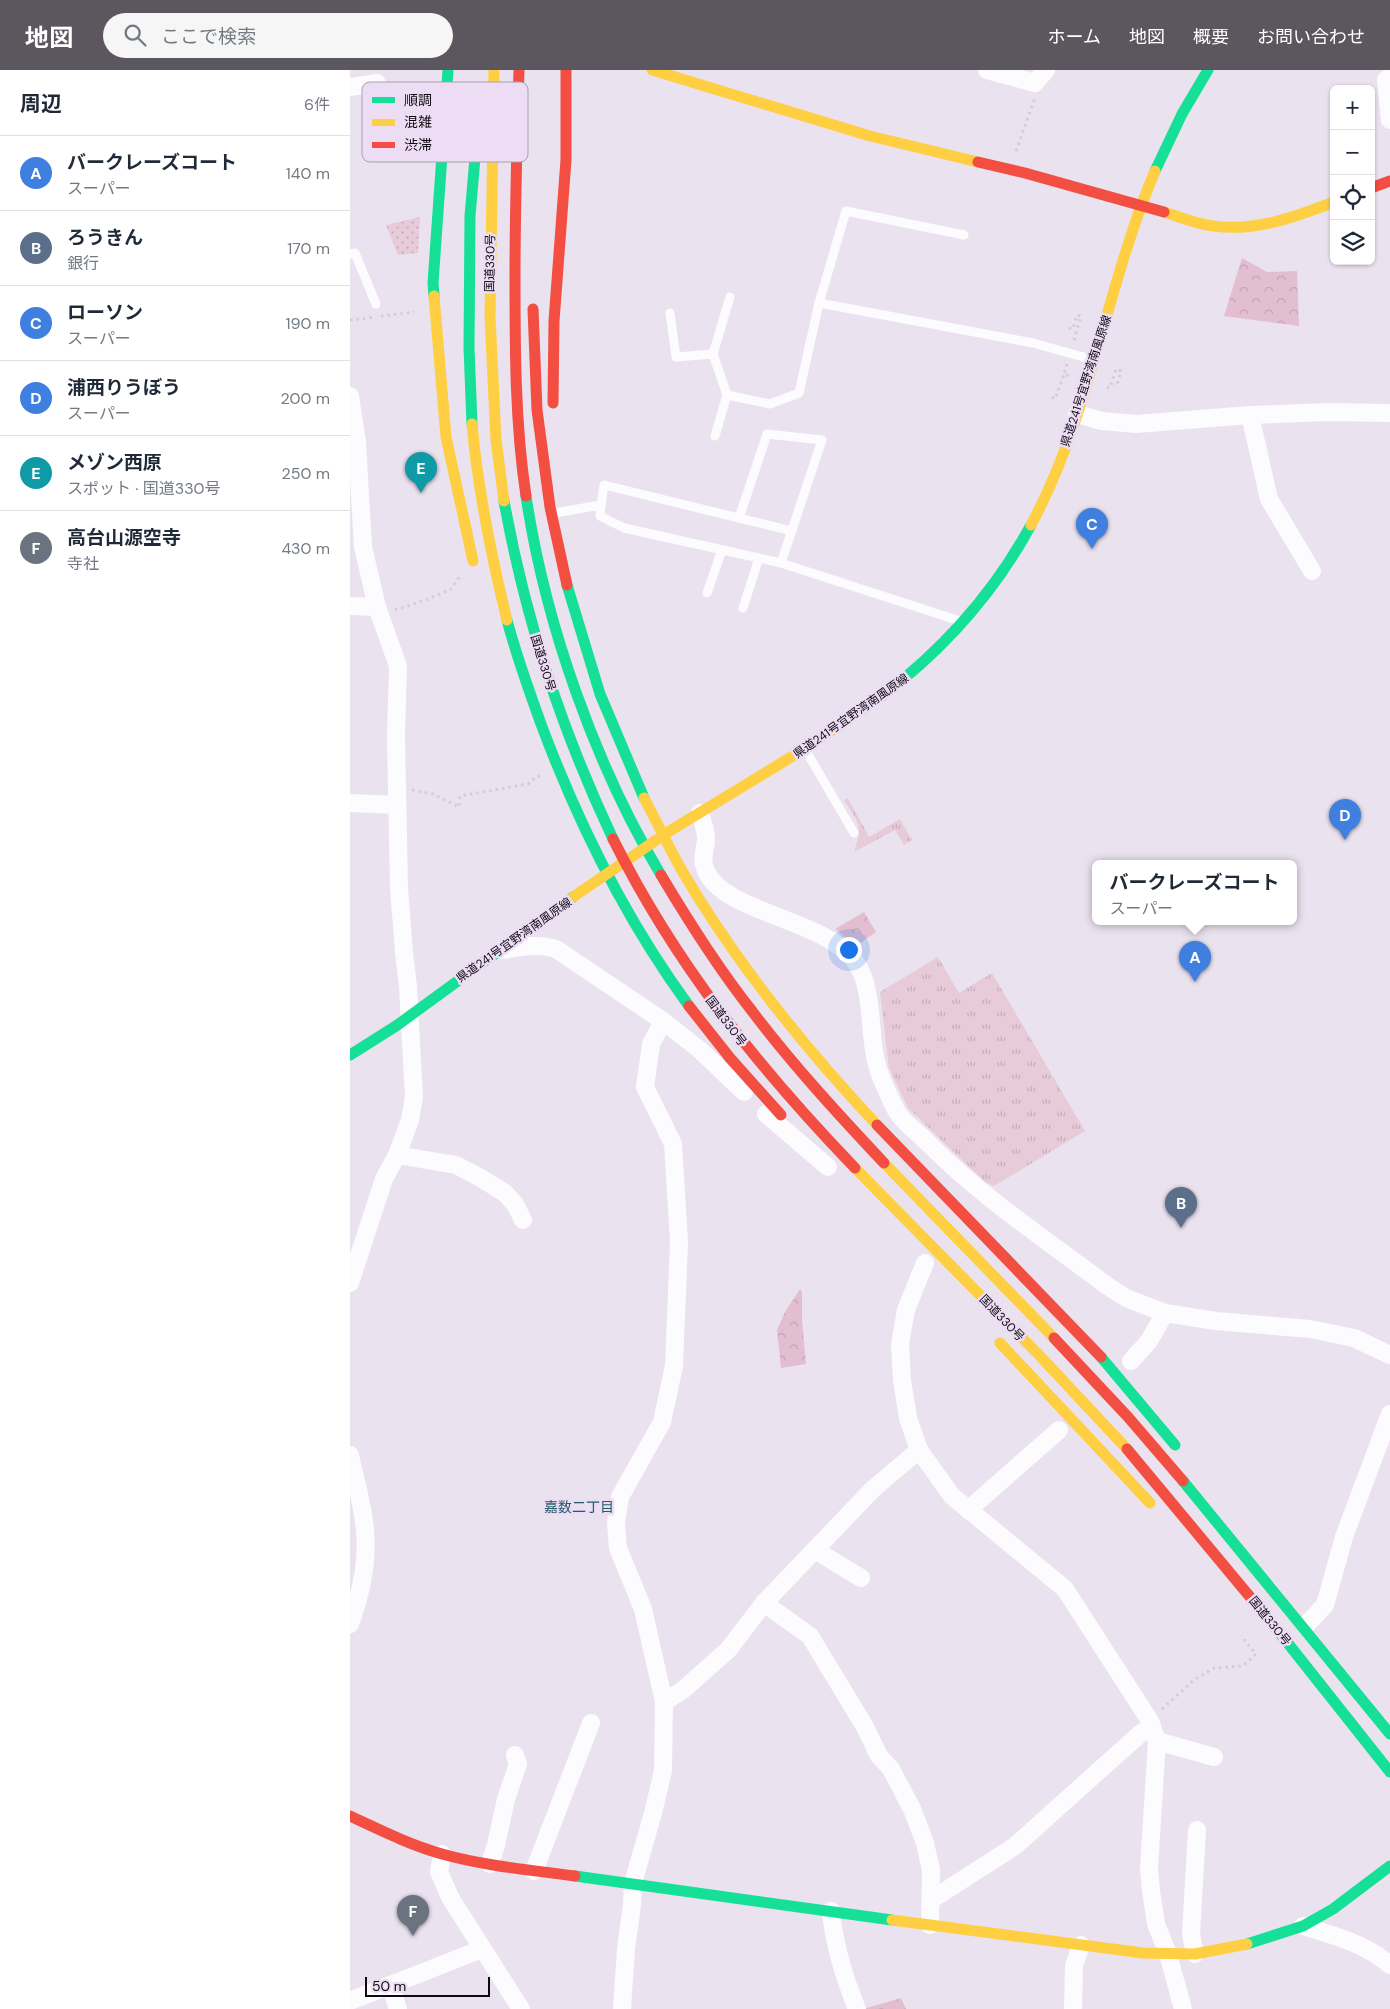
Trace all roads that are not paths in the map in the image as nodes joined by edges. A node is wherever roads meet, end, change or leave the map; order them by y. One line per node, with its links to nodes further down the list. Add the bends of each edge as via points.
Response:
1 (566, 70): 33 (main road, via 566,160 554,321 552,415)
2 (652, 70): 17 (main road, via 870,136 1024,173)
3 (987, 70): 4 (street, via 1035,83)
4 (1046, 70)
5 (1208, 70): 17 (main road, 県道241号宜野湾南風原線, via 1174,127)
6 (1390, 77): 9 (street, via 1386,80)
7 (528, 88): 8 (main road)
8 (529, 105)
9 (1390, 120)
10 (442, 162): 42 (main road, via 433,283 446,437)
11 (475, 162): 49 (main road, via 470,201 469,388 484,517)
12 (492, 162): 85 (main road, 国道330号, via 489,296 492,404 505,508 526,607 545,672 583,774 622,858 670,942 748,1049 852,1165 1125,1447)
13 (517, 162): 84 (main road, 国道330号, via 514,346 520,460 528,507 549,602 566,659 603,760 648,853 729,981 812,1084 869,1148 1116,1404)
14 (1390, 181): 15 (main road)
15 (1375, 187)
16 (1330, 203): 17 (main road, via 1280,222 1244,228 1197,223)
17 (1141, 206): 26 (main road, 県道241号宜野湾南風原線)
18 (964, 235): 22 (lane, via 846,211)
19 (350, 254): 23 (lane, via 354,253)
20 (730, 297): 25 (lane)
21 (533, 300): 33 (main road, via 536,410)
22 (820, 303): 26 (lane, via 1033,344); 27 (lane, via 799,393 770,404)
23 (376, 304)
24 (670, 313): 25 (lane, via 676,357)
25 (713, 354): 27 (lane)
26 (1094, 360): 29 (main road, 県道241号宜野湾南風原線)
27 (728, 395): 32 (lane)
28 (350, 396): 47 (street, via 357,442 362,547)
29 (1077, 414): 30 (street, via 1102,421 1136,424); 48 (main road, 県道241号宜野湾南風原線, via 1036,516 999,578)
30 (1250, 414): 31 (street); 41 (street, via 1269,499)
31 (1390, 414)
32 (715, 436)
33 (544, 477): 35 (main road)
34 (601, 505): 35 (lane); 36 (lane, via 604,485); 38 (lane, via 600,516 624,528)
35 (551, 513): 55 (main road, via 561,566 600,701)
36 (739, 518): 37 (lane); 37 (lane, via 767,434 822,440)
37 (792, 531): 40 (lane)
38 (722, 550): 39 (lane); 43 (lane)
39 (758, 558): 40 (lane); 46 (lane)
40 (781, 563): 48 (lane)
41 (1312, 571)
42 (476, 573)
43 (707, 593)
44 (350, 606): 47 (street)
45 (492, 606): 49 (main road)
46 (743, 608)
47 (379, 611): 52 (street, via 398,666)
48 (964, 622): 50 (main road, 県道241号宜野湾南風原線, via 905,679)
49 (509, 624): 56 (main road, via 561,774)
50 (804, 749): 53 (main road, 県道241号宜野湾南風原線); 54 (lane)
51 (350, 803): 52 (street)
52 (397, 805): 58 (street, via 399,888)
53 (700, 812): 55 (main road, 県道241号宜野湾南風原線); 66 (street, via 706,838 702,862 713,883 728,895 833,942 855,960 865,981 880,1075 898,1113 943,1159 1106,1285 1126,1298)
54 (854, 834)
55 (663, 836): 56 (main road, 県道241号宜野湾南風原線); 73 (main road, via 707,914 796,1034 882,1130 1070,1324)
56 (609, 873): 57 (main road, 県道241号宜野湾南風原線); 62 (main road, via 665,971 706,1028 750,1082)
57 (499, 950): 58 (main road, 県道241号宜野湾南風原線); 59 (street, via 531,946 556,949)
58 (409, 1017): 60 (main road, 県道241号宜野湾南風原線); 61 (street, via 414,1097 410,1120)
59 (663, 1021): 62 (street, via 700,1050); 86 (street, via 651,1044 645,1087 673,1144 679,1242 674,1366 662,1422 620,1497 616,1523 618,1548 643,1609)
60 (350, 1055)
61 (397, 1155): 63 (street, via 456,1165 504,1193 515,1204); 65 (street, via 384,1179)
62 (832, 1171)
63 (523, 1220)
64 (925, 1263): 72 (street, via 906,1310 900,1344 908,1418)
65 (350, 1283)
66 (1165, 1313): 68 (street, via 1310,1329 1354,1338); 69 (street, via 1150,1341)
67 (992, 1335): 76 (main road)
68 (1390, 1355)
69 (1131, 1361)
70 (1390, 1414): 83 (street, via 1344,1537 1325,1605)
71 (1059, 1430): 75 (street)
72 (919, 1450): 75 (street, via 952,1496); 77 (street, via 873,1489)
73 (1182, 1452)
74 (350, 1455): 82 (street, via 365,1528 366,1552)
75 (968, 1510): 88 (street, via 1065,1589)
76 (1160, 1514)
77 (815, 1550): 80 (street); 81 (street)
78 (1263, 1560): 83 (main road)
79 (1207, 1564): 85 (main road)
80 (861, 1578)
81 (764, 1603): 86 (street, via 728,1650 683,1690); 100 (street, via 810,1636 879,1756 891,1769 912,1809 924,1843 931,1870)
82 (350, 1624)
83 (1307, 1624): 84 (main road)
84 (1324, 1650): 89 (main road, 国道330号)
85 (1305, 1664): 92 (main road, 国道330号)
86 (664, 1702): 99 (street, via 663,1771)
87 (591, 1723): 98 (street)
88 (1153, 1729): 91 (street); 100 (street, via 1141,1733 1015,1846); 106 (street, via 1149,1868 1156,1924)
89 (1390, 1734)
90 (515, 1755): 96 (street, via 518,1764)
91 (1214, 1757)
92 (1390, 1772)
93 (350, 1816): 95 (main road, via 400,1840)
94 (1197, 1830): 107 (street, via 1190,1934)
95 (442, 1854): 96 (main road); 105 (street, via 439,1872 451,1899)
96 (490, 1864): 98 (main road)
97 (1390, 1866): 103 (main road, via 1347,1900)
98 (534, 1871): 99 (main road)
99 (632, 1883): 101 (main road); 113 (street)
100 (931, 1900): 102 (street)
101 (831, 1911): 102 (main road); 114 (street, via 840,1964)
102 (930, 1925): 104 (main road)
103 (1302, 1926): 107 (main road, via 1239,1948); 108 (street, via 1357,1944)
104 (1081, 1945): 106 (main road); 115 (street, via 1074,1966)
105 (482, 1949): 109 (street); 112 (street)
106 (1168, 1954): 107 (main road); 116 (street)
107 (1194, 1954)
108 (1390, 1965)
109 (390, 1985): 110 (street); 111 (street)
110 (350, 2001)
111 (398, 2009)
112 (521, 2009)
113 (622, 2009)
114 (857, 2009)
115 (1073, 2009)
116 (1183, 2009)

